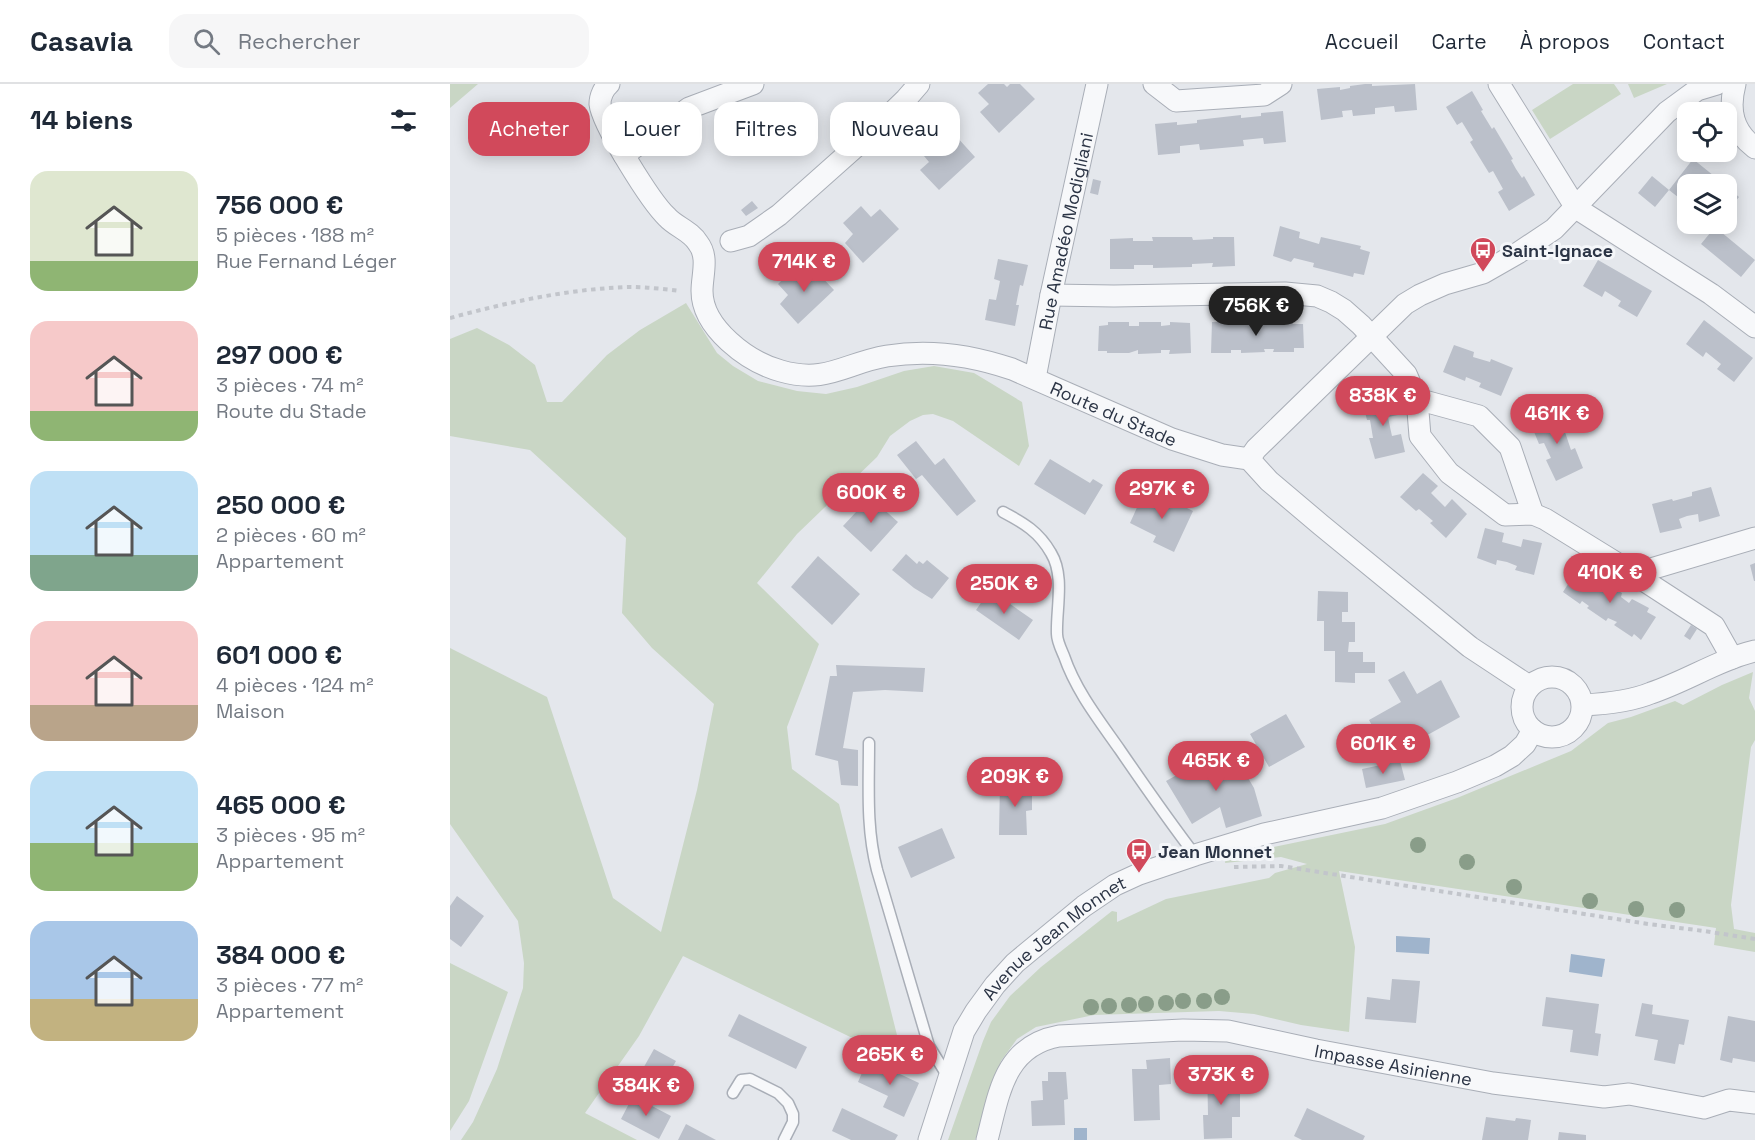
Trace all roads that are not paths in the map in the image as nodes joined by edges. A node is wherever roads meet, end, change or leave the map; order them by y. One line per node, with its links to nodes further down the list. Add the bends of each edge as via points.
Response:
1 (609, 84): 11 (street, via 600,98)
2 (753, 84): 10 (street)
3 (919, 84): 15 (street, via 779,215 749,236)
4 (1097, 84): 16 (street, Rue Amadéo Modigliani)
5 (1154, 84): 6 (street, via 1176,100 1264,95)
6 (1281, 84)
7 (1499, 84): 14 (street)
8 (1717, 84): 14 (street, via 1697,90 1666,112)
9 (1735, 84): 12 (street, via 1731,99 1733,118 1739,133)
10 (702, 103)
11 (602, 112)
12 (1755, 148)
13 (625, 156): 19 (street, Route du Stade, via 660,210 699,243 704,254 705,310 728,340 756,362 802,376 822,375 884,356 936,353 987,360)
14 (1576, 208): 17 (street, via 1711,294); 18 (street, via 1554,229 1483,273 1445,284 1405,304)
15 (731, 241)
16 (1051, 295): 18 (street, via 1317,296 1344,310); 19 (street, Rue Amadéo Modigliani)
17 (1755, 327)
18 (1371, 336): 20 (street, via 1406,374); 21 (street)
19 (1035, 378): 21 (street, Route du Stade, via 1172,439)
20 (1417, 399): 23 (street, via 1479,416 1510,447); 23 (street, via 1420,436 1449,473 1505,515)
21 (1249, 459): 28 (street, via 1269,481 1470,647)
22 (1003, 512): 32 (lane, via 1027,525 1052,554 1058,577 1057,637 1066,663 1084,699)
23 (1533, 514): 25 (street)
24 (1755, 538): 25 (street)
25 (1634, 574): 27 (street, via 1714,626)
26 (1755, 651): 27 (street)
27 (1732, 658): 29 (street, via 1650,694)
28 (1529, 686): 29 (street, via 1544,677 1562,678 1576,688); 30 (street, via 1522,701 1523,717)
29 (1583, 705): 30 (street, via 1578,722 1566,734 1549,737)
30 (1533, 730): 32 (street, Avenue Jean Monnet, via 1512,756 1447,786 1382,808 1264,834)
31 (869, 743): 33 (lane, via 870,844 876,870 929,1046)
32 (1195, 855): 33 (street, Avenue Jean Monnet, via 1115,885 1015,963 964,1031)
33 (949, 1078): 37 (street, Avenue Jean Monnet)
34 (733, 1093): 36 (lane, via 741,1080 750,1079 778,1093 793,1114)
35 (1755, 1103): 38 (street, Impasse Asinienne, via 1729,1100 1704,1108 1629,1094 1604,1097 1515,1086 1228,1031 1183,1030 1059,1036 1030,1046 1010,1069 1001,1088)
36 (784, 1140)
37 (929, 1140)
38 (987, 1140)

